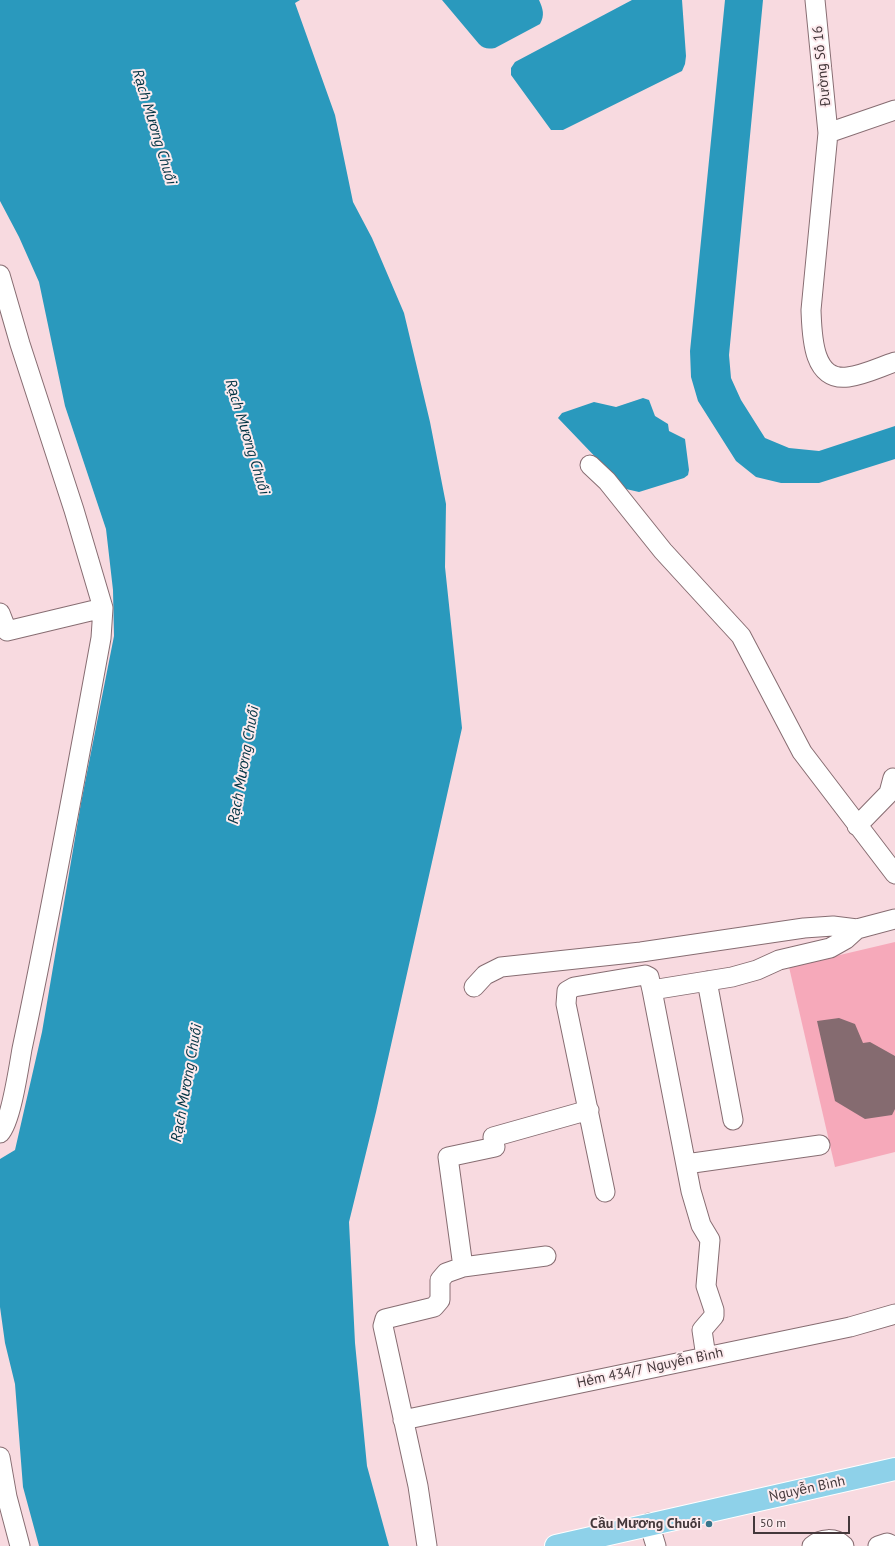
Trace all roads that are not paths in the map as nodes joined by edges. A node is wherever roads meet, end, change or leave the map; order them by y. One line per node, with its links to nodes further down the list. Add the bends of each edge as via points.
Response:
1 (815, 0): 3 (street, Đường Số 16)
2 (895, 110): 3 (street)
3 (828, 132): 5 (street, Đường Số 16, via 811,310 816,357 837,378 850,377)
4 (0, 275): 7 (street)
5 (895, 362)
6 (590, 465): 10 (street, via 607,481 663,552 740,636 802,752)
7 (103, 608): 8 (street, via 7,631); 19 (street, via 102,638 30,1015 9,1112)
8 (0, 613)
9 (893, 778): 10 (street, via 889,792)
10 (857, 826): 11 (street)
11 (895, 874)
12 (895, 919): 13 (street)
13 (857, 929): 14 (street, via 830,948 779,960 732,977); 15 (street, via 833,926 804,928 641,952 501,968 485,975)
14 (707, 981): 16 (street); 18 (street)
15 (474, 987)
16 (652, 990): 17 (street, via 649,977 646,975 574,987 567,991 566,1004); 21 (street)
17 (589, 1110): 22 (street); 24 (street, via 493,1137 495,1147 448,1157)
18 (733, 1120)
19 (0, 1133)
20 (820, 1145): 21 (street)
21 (686, 1164): 26 (street, via 701,1225 710,1240 706,1286 714,1316 702,1330)
22 (605, 1192)
23 (546, 1256): 24 (street)
24 (463, 1267): 27 (street, via 446,1273 440,1280 440,1300 434,1307 385,1319 383,1326)
25 (895, 1314): 26 (street, Hẻm 434/7 Nguyễn Bình, via 850,1327)
26 (706, 1357): 27 (street, Hẻm 434/7 Nguyễn Bình)
27 (403, 1420): 32 (street, via 418,1486)
28 (0, 1457): 31 (street)
29 (895, 1469): 30 (main road, Nguyễn Bình)
30 (650, 1523): 33 (main road, Nguyễn Bình); 34 (street)
31 (20, 1546)
32 (427, 1546)
33 (556, 1546)
34 (656, 1546)
35 (812, 1546): 36 (street, via 818,1541 828,1540 839,1541)
36 (844, 1546)
37 (878, 1546): 38 (street, via 887,1543)
38 (894, 1546)

